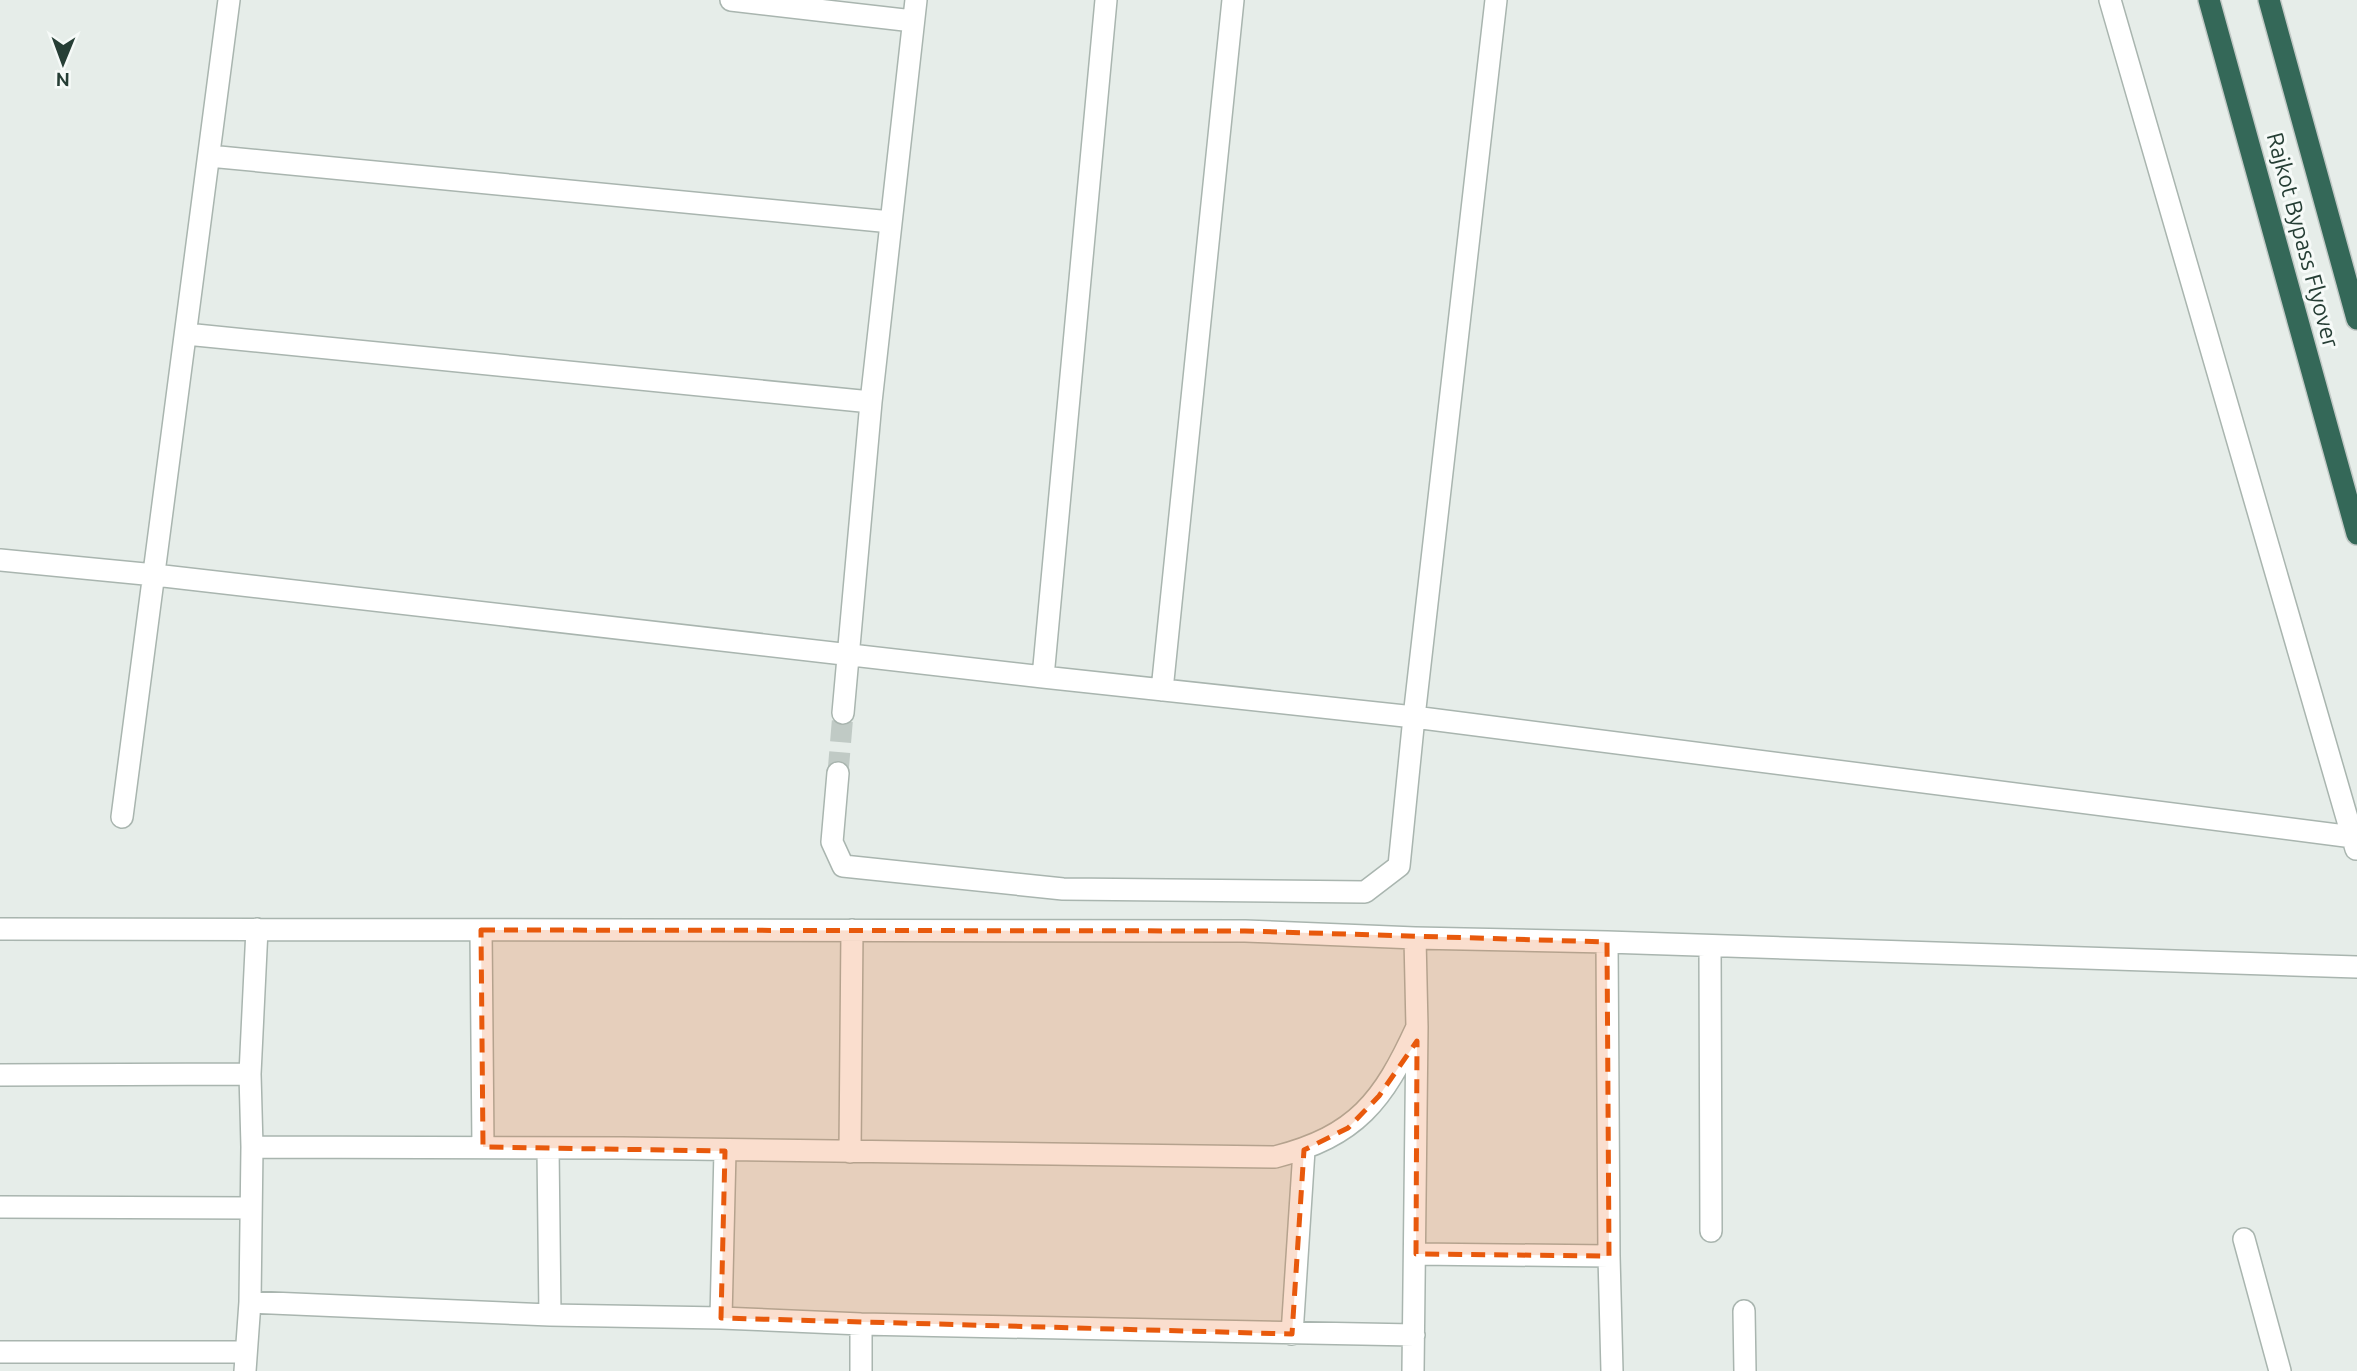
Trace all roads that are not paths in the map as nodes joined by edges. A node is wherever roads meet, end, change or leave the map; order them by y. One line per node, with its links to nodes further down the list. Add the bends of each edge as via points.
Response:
1 (229, 0): 10 (street)
2 (731, 0): 9 (street)
3 (1106, 0): 19 (street)
4 (1233, 0): 20 (street)
5 (1496, 0): 22 (street)
6 (2110, 0): 25 (street)
7 (2209, 0): 15 (highway, Rajkot Bypass Flyover)
8 (2269, 0): 12 (highway, Rajkot Bypass Flyover)
9 (914, 11): 11 (street)
10 (209, 156): 11 (street); 13 (street)
11 (891, 222): 14 (street)
12 (2357, 319)
13 (186, 334): 14 (street); 17 (street)
14 (871, 402): 18 (street)
15 (2357, 534)
16 (0, 560): 17 (street)
17 (155, 575): 18 (street); 24 (street)
18 (848, 654): 19 (street); 21 (street)
19 (1043, 677): 20 (street)
20 (1163, 690): 22 (street)
21 (842, 713)
22 (1414, 717): 23 (street, via 1399,866 1365,892 1063,889 843,866 832,842); 25 (street)
23 (838, 773)
24 (122, 817)
25 (2355, 844)
26 (0, 929): 27 (street)
27 (257, 929): 28 (street); 35 (street)
28 (481, 930): 29 (street); 38 (street)
29 (852, 930): 30 (street, via 1245,931); 42 (street)
30 (1415, 938): 31 (street); 34 (street)
31 (1607, 942): 32 (street); 48 (street)
32 (1710, 946): 33 (street); 45 (street)
33 (2357, 967)
34 (1418, 1027): 40 (street, via 1379,1096 1348,1128); 47 (street)
35 (250, 1074): 36 (street); 37 (street)
36 (0, 1075)
37 (252, 1147): 38 (street); 44 (street)
38 (483, 1147): 39 (street)
39 (548, 1148): 41 (street); 51 (street)
40 (1304, 1150): 42 (street, via 1275,1157); 54 (street)
41 (725, 1151): 42 (street); 52 (street)
42 (849, 1152)
43 (0, 1207): 44 (street)
44 (251, 1208): 49 (street)
45 (1711, 1231)
46 (2244, 1239): 62 (street)
47 (1416, 1254): 48 (street); 55 (street)
48 (1609, 1256): 60 (street)
49 (250, 1302): 51 (street); 57 (street)
50 (1744, 1311): 61 (street)
51 (550, 1315): 52 (street)
52 (721, 1318): 53 (street)
53 (861, 1324): 54 (street); 58 (street)
54 (1292, 1334): 55 (street)
55 (1414, 1335): 59 (street)
56 (0, 1352): 57 (street)
57 (246, 1362)
58 (861, 1371)
59 (1413, 1371)
60 (1612, 1371)
61 (1745, 1371)
62 (2280, 1371)

